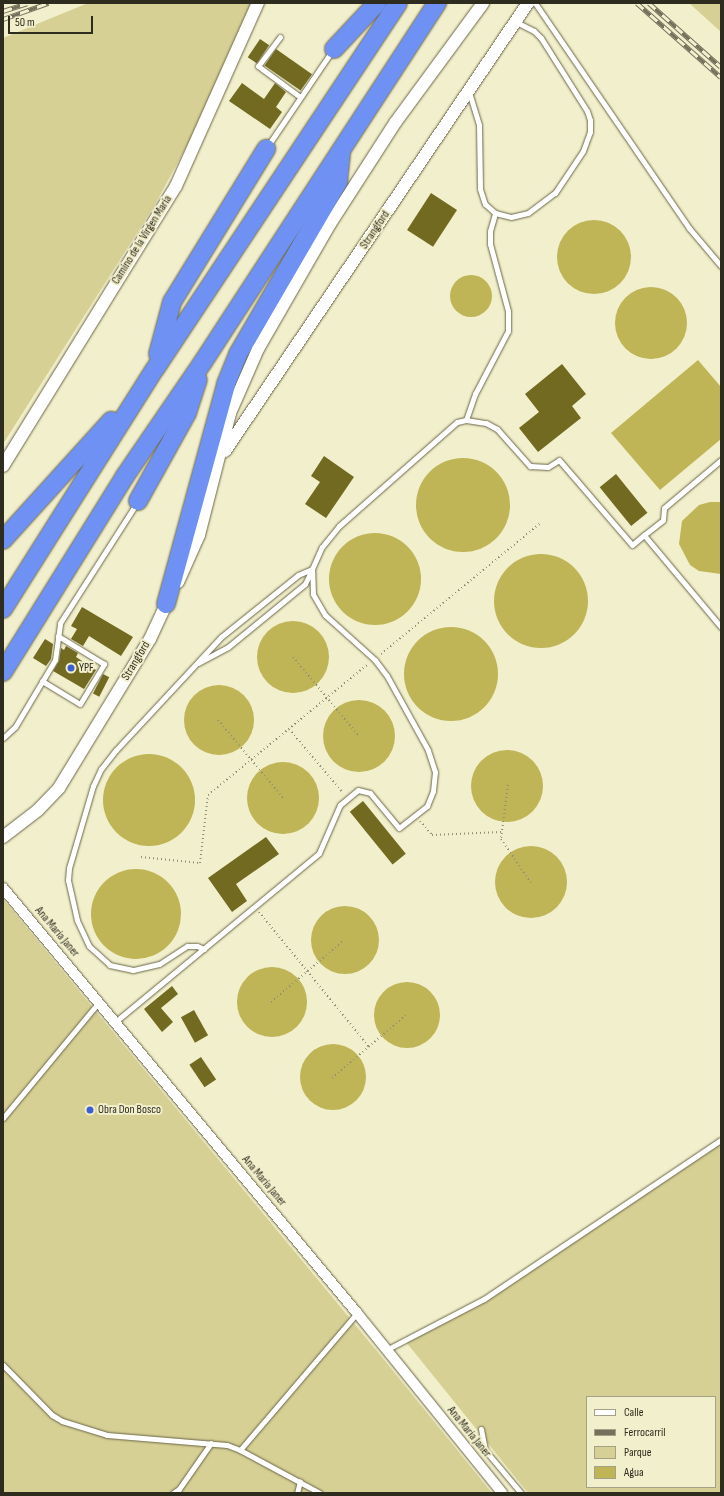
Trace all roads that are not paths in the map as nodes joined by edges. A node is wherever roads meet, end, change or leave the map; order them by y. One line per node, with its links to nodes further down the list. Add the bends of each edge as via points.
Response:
1 (258, 3): 22 (street, Camino de la Virgen María, via 176,186)
2 (377, 3): 10 (highway)
3 (398, 3): 18 (highway)
4 (437, 3): 13 (highway)
5 (483, 3): 20 (street, Strangford, via 395,123 326,231 242,381 230,413)
6 (528, 3): 8 (street, Strangford)
7 (535, 3): 16 (lane, via 689,228)
8 (516, 22): 11 (street, Strangford); 15 (lane, via 534,31 541,38 587,111 590,132 583,151 556,192 528,213 511,217)
9 (280, 37): 12 (lane, via 258,66)
10 (334, 49): 12 (lane)
11 (469, 91): 15 (lane, via 479,125 480,188 485,204); 20 (street, Strangford)
12 (300, 97): 14 (lane)
13 (342, 146): 17 (highway); 27 (highway, via 338,182 238,354 226,384)
14 (266, 149): 18 (highway, via 172,302)
15 (495, 213): 19 (lane, via 490,231 490,244 508,311 508,331 475,394)
16 (721, 266)
17 (203, 362): 23 (highway, via 187,413); 32 (highway, via 125,476)
18 (150, 375): 25 (highway); 28 (highway)
19 (466, 420): 24 (lane, via 486,423 497,429 530,466 548,467 559,460 632,546); 26 (lane, via 457,422 339,526 322,547)
20 (220, 457): 27 (street, Strangford, via 192,554)
21 (721, 460): 24 (lane, via 664,508 663,520)
22 (3, 466)
23 (138, 501): 30 (lane, via 60,623)
24 (644, 535): 29 (lane)
25 (3, 540)
26 (312, 569): 31 (lane, via 298,575 221,637); 31 (lane, via 305,584 228,647); 37 (lane, via 313,594 325,615 374,660 387,676 428,750 435,772 433,791 427,806 399,828 370,793 358,790 340,805 319,853)
27 (166, 604): 35 (street, Strangford, via 150,639 58,788 38,810)
28 (3, 608)
29 (721, 627)
30 (58, 636): 33 (lane, via 55,660); 33 (lane, via 104,664 80,704)
31 (193, 665): 37 (lane, via 101,769 93,786 69,868 68,880 82,933 95,953 110,965 133,970 147,969 187,946)
32 (3, 672)
33 (42, 681): 34 (lane, via 15,727)
34 (3, 738)
35 (3, 837)
36 (3, 888): 38 (street, Ana María Janer)
37 (204, 949): 39 (lane)
38 (99, 1002): 39 (street, Ana María Janer); 40 (lane)
39 (115, 1022): 42 (street, Ana María Janer)
40 (3, 1118)
41 (721, 1140): 43 (lane, via 484,1300)
42 (357, 1313): 43 (street, Ana María Janer); 47 (lane)
43 (386, 1350): 52 (street, Ana María Janer)
44 (3, 1365): 46 (lane, via 52,1415 72,1425 107,1435)
45 (481, 1429): 53 (lane, via 485,1450)
46 (211, 1443): 47 (lane); 49 (lane)
47 (240, 1450): 48 (lane)
48 (300, 1481): 50 (lane); 51 (lane)
49 (174, 1493)
50 (297, 1493)
51 (320, 1493)
52 (502, 1493)
53 (521, 1493)

